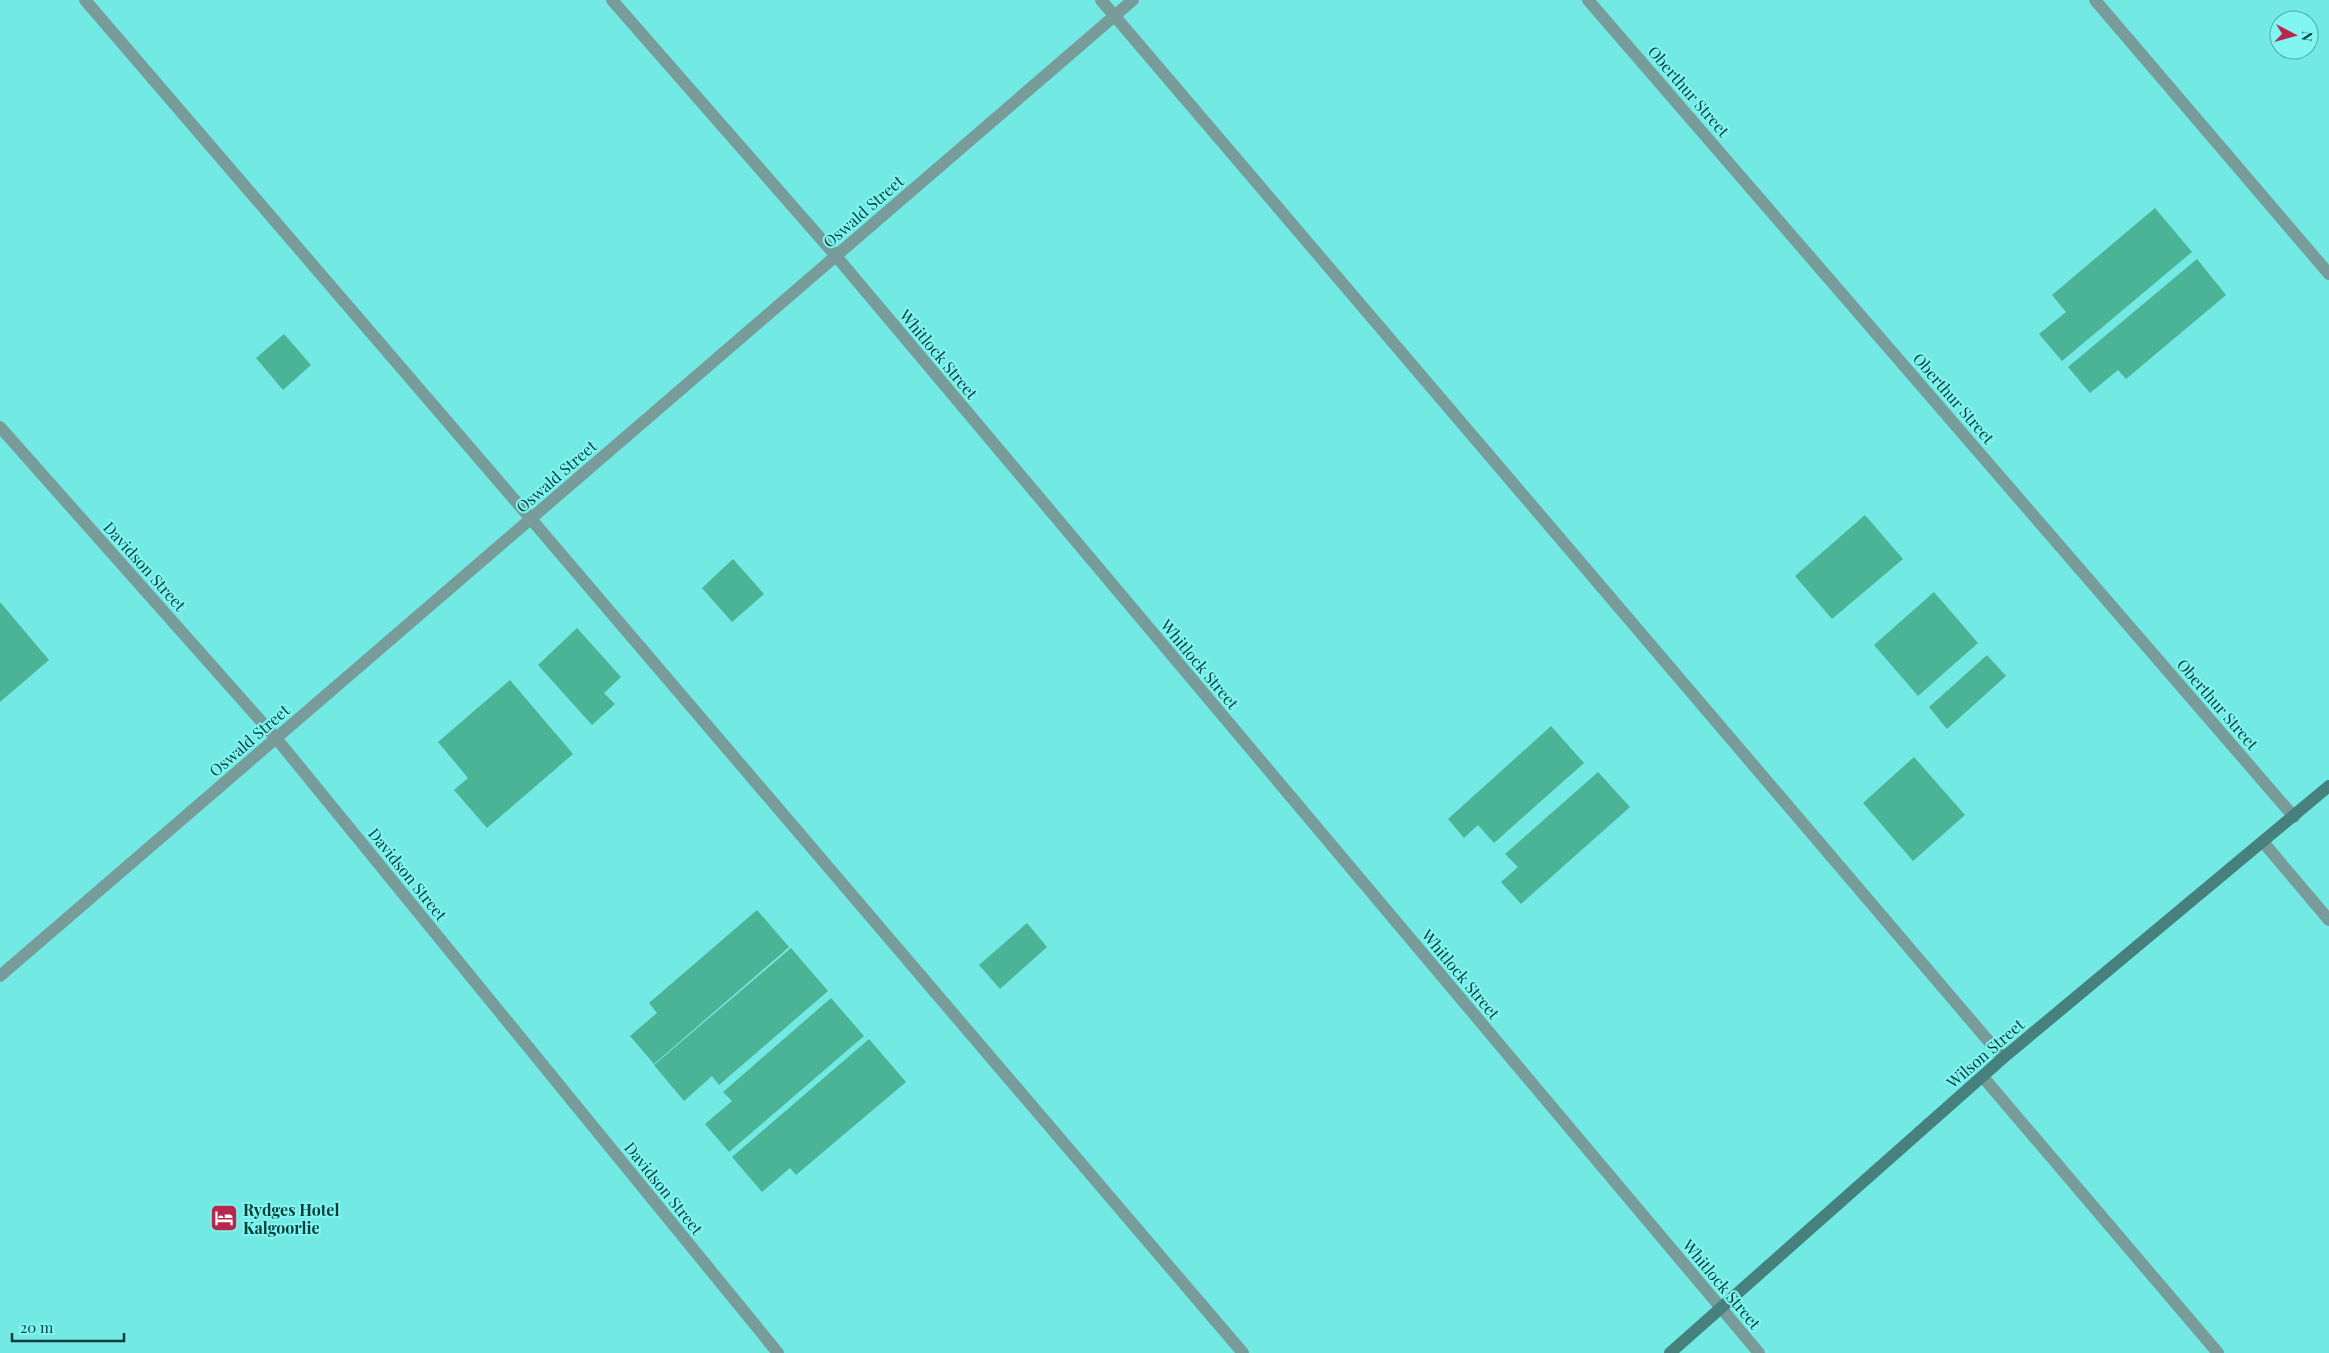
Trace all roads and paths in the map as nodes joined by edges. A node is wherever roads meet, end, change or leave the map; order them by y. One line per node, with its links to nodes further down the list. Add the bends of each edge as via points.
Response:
1 (85, 0): 11 (street)
2 (612, 0): 8 (street, Whitlock Street)
3 (1101, 0): 7 (street)
4 (1133, 0): 7 (street, Oswald Street)
5 (1588, 0): 14 (street, Oberthur Street)
6 (2095, 0): 9 (street)
7 (1114, 16): 8 (street, Oswald Street); 18 (street)
8 (836, 256): 11 (street, Oswald Street); 20 (street, Whitlock Street)
9 (2329, 274)
10 (0, 427): 12 (street, Davidson Street)
11 (531, 519): 12 (street, Oswald Street); 22 (street)
12 (276, 738): 17 (street, Oswald Street); 21 (street, Davidson Street)
13 (2329, 786): 14 (street, Wilson Street)
14 (2294, 817): 15 (street, Wilson Street)
15 (2263, 842): 16 (street); 18 (street, Wilson Street)
16 (2329, 920)
17 (0, 976)
18 (2003, 1058): 19 (street, Wilson Street)
19 (1982, 1077): 20 (street, Wilson Street); 25 (street)
20 (1721, 1308): 23 (street, Wilson Street); 24 (street, Whitlock Street)
21 (778, 1353)
22 (1243, 1353)
23 (1670, 1353)
24 (1760, 1353)
25 (2218, 1353)

